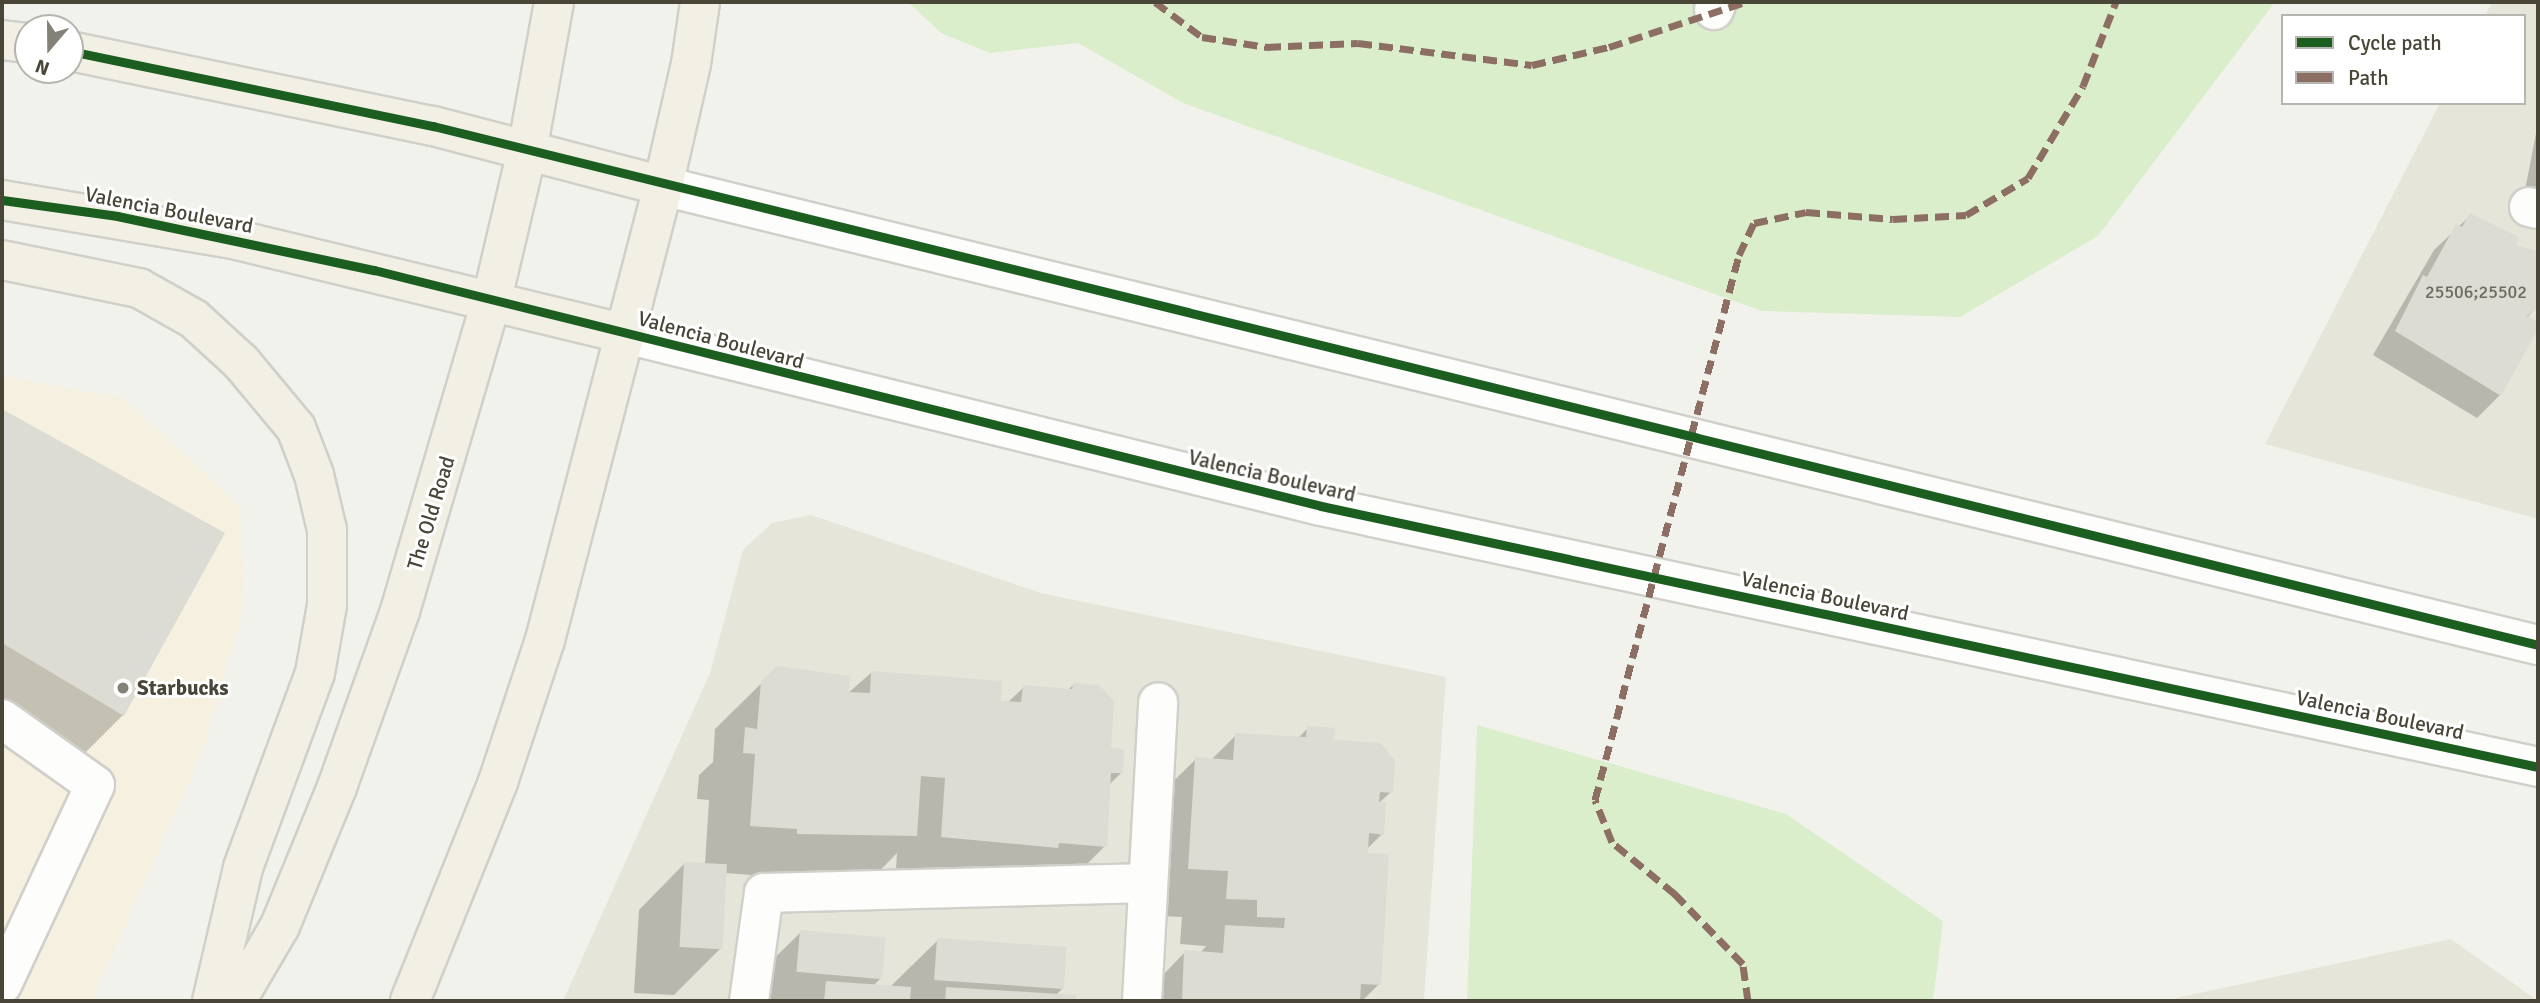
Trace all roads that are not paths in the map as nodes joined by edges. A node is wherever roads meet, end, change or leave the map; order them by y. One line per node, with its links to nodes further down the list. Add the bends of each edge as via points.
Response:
1 (554, 2): 4 (main road, The Old Road)
2 (700, 2): 5 (main road)
3 (84, 54): 4 (main road, via 209,77)
4 (527, 150): 5 (main road); 8 (main road, The Old Road)
5 (663, 186): 9 (main road); 10 (street)
6 (2, 200): 8 (main road, Valencia Boulevard, via 233,239)
7 (2, 260): 16 (main road, via 139,288 194,319 241,362 296,428 314,475 327,530 327,592 315,673 243,869)
8 (492, 299): 9 (main road, Valencia Boulevard); 17 (main road, The Old Road, via 401,611 342,774 280,926)
9 (626, 334): 13 (street, Valencia Boulevard, via 1307,503); 18 (main road, via 545,640 498,782)
10 (2538, 645)
11 (1158, 702): 14 (street)
12 (2, 719): 15 (street, via 95,785)
13 (2538, 768)
14 (1148, 883): 19 (street, via 764,893); 20 (street)
15 (2, 984)
16 (212, 1001)
17 (236, 1001)
18 (410, 1001)
19 (749, 1001)
20 (1142, 1001)

